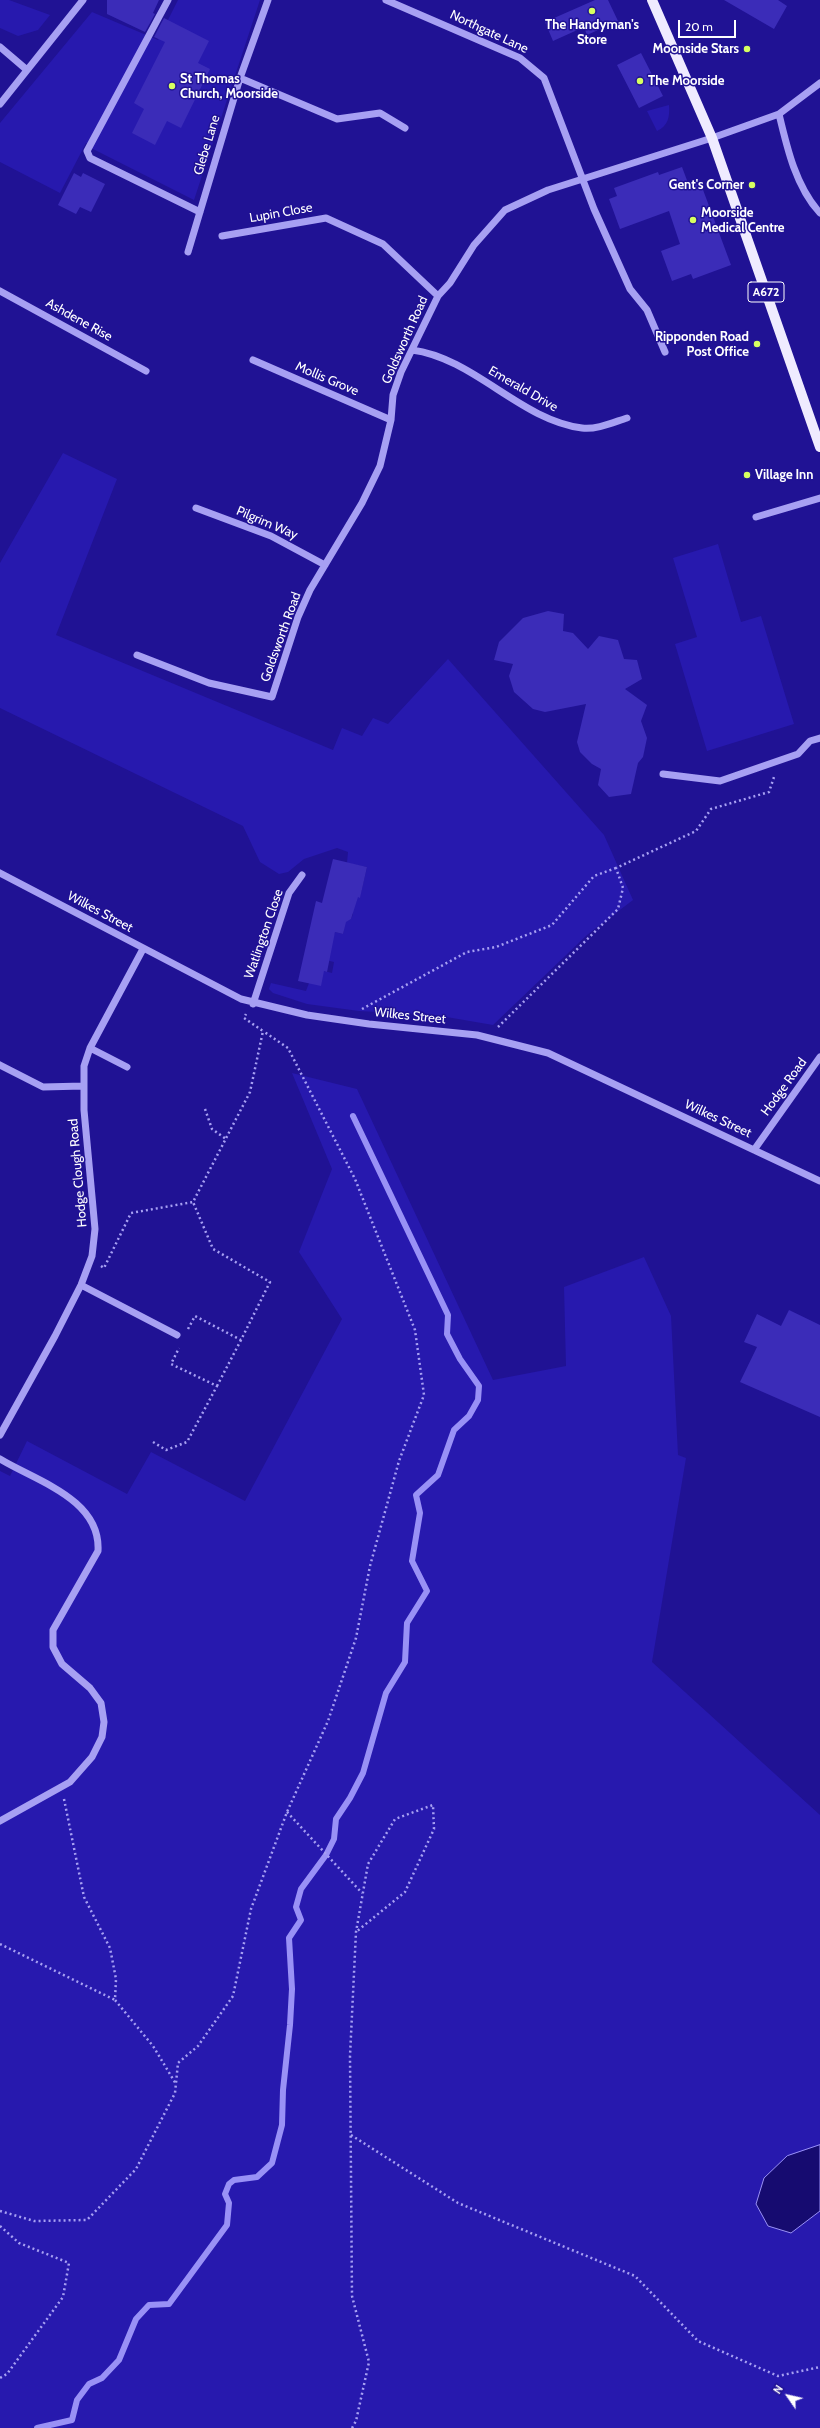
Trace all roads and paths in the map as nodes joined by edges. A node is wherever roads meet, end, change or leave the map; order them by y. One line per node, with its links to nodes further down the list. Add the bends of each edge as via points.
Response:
1 (83, 0): 7 (street)
2 (168, 0): 15 (street, via 87,151 90,158)
3 (268, 0): 8 (street, Glebe Lane)
4 (386, 0): 14 (street, Northgate Lane, via 520,58 538,72 544,78)
5 (652, 0): 13 (main road, A672)
6 (0, 47): 7 (street)
7 (27, 70): 10 (street)
8 (240, 78): 12 (street, via 337,118 358,118 380,113); 15 (street, Glebe Lane)
9 (820, 83): 11 (street, Goldsworth Road)
10 (0, 104)
11 (779, 114): 13 (street, Goldsworth Road); 16 (street, via 787,145 804,190)
12 (405, 128)
13 (712, 138): 14 (street, Goldsworth Road); 27 (main road, A672)
14 (582, 180): 20 (street, Goldsworth Road, via 548,190 504,210 474,245 450,283); 22 (street, Northgate Lane, via 630,289 647,310)
15 (200, 212): 18 (street, Glebe Lane)
16 (820, 212)
17 (222, 236): 20 (street, Lupin Close, via 326,218 383,244)
18 (188, 252)
19 (0, 291): 24 (street, Ashdene Rise)
20 (438, 296): 21 (street, Goldsworth Road)
21 (412, 350): 25 (street, Emerald Drive, via 431,353 467,371 556,422 584,428); 26 (street, Goldsworth Road, via 393,395)
22 (665, 352)
23 (252, 360): 26 (street, Mollis Grove)
24 (146, 371)
25 (627, 418)
26 (391, 420): 31 (street, Goldsworth Road, via 380,466)
27 (820, 447)
28 (820, 498): 30 (street)
29 (196, 508): 31 (street, Pilgrim Way, via 271,536)
30 (756, 518)
31 (325, 565): 32 (street, Goldsworth Road, via 298,616 272,697 203,681)
32 (137, 655)
33 (820, 738): 34 (street, via 810,741 798,754 720,781)
34 (663, 774)
35 (774, 775): 36 (path, via 769,792 711,809 696,831)
36 (616, 868): 41 (path, via 594,876 552,925 496,948 467,952 362,1008); 43 (path, via 623,888 618,909 500,1024)
37 (0, 873): 39 (street, Wilkes Street)
38 (302, 875): 40 (street, Watlington Close, via 289,893)
39 (142, 949): 40 (street, Wilkes Street); 44 (street, Hodge Clough Road)
40 (253, 1004): 41 (street, Wilkes Street); 42 (path, via 244,1018)
41 (361, 1023): 43 (street, Wilkes Street)
42 (263, 1031): 50 (path, via 250,1092); 65 (path, via 288,1048 355,1179 415,1330 424,1395 394,1476 370,1566 356,1638 328,1721)
43 (489, 1038): 51 (street, Wilkes Street, via 548,1053)
44 (90, 1048): 47 (street); 48 (street, Hodge Clough Road, via 84,1066)
45 (820, 1057): 51 (street, Hodge Road)
46 (0, 1065): 48 (street, via 43,1087)
47 (126, 1067)
48 (83, 1086): 54 (street, Hodge Clough Road, via 95,1229)
49 (205, 1109): 50 (path, via 212,1130)
50 (226, 1139): 53 (path)
51 (754, 1150): 52 (street, Wilkes Street)
52 (820, 1181)
53 (192, 1202): 54 (path, via 132,1213 104,1268); 58 (path, via 213,1249 270,1282)
54 (90, 1260): 55 (street, Hodge Clough Road)
55 (81, 1285): 57 (street); 61 (street, Hodge Clough Road)
56 (186, 1333): 58 (path, via 195,1316)
57 (177, 1335)
58 (241, 1340): 60 (path)
59 (180, 1345): 60 (path, via 171,1364)
60 (217, 1386): 62 (path, via 187,1442 166,1450)
61 (0, 1435)
62 (153, 1442)
63 (0, 1459): 64 (street, via 48,1484 82,1508 94,1523 99,1537 98,1551 53,1630 53,1647 62,1664 90,1688 102,1703 102,1737 92,1757 70,1782)
64 (62, 1787): 66 (street); 70 (path, via 84,1897 110,1948 116,1979)
65 (287, 1812): 67 (path); 71 (path, via 251,1909 233,1996 198,2046 178,2063)
66 (0, 1821)
67 (363, 1893): 68 (path); 68 (path, via 368,1864 395,1819 433,1805 434,1828 405,1892)
68 (356, 1932): 72 (path, via 350,2056)
69 (0, 1944): 70 (path)
70 (115, 2000): 71 (path, via 153,2046)
71 (176, 2084): 73 (path, via 175,2093 136,2169 88,2220 34,2221)
72 (351, 2134): 75 (path, via 458,2203 635,2276 698,2341 778,2376); 77 (path, via 352,2296 369,2362 356,2421)
73 (0, 2211)
74 (0, 2226): 76 (path, via 19,2242 69,2263 63,2297 7,2374)
75 (820, 2367)
76 (0, 2378)
77 (352, 2428)

